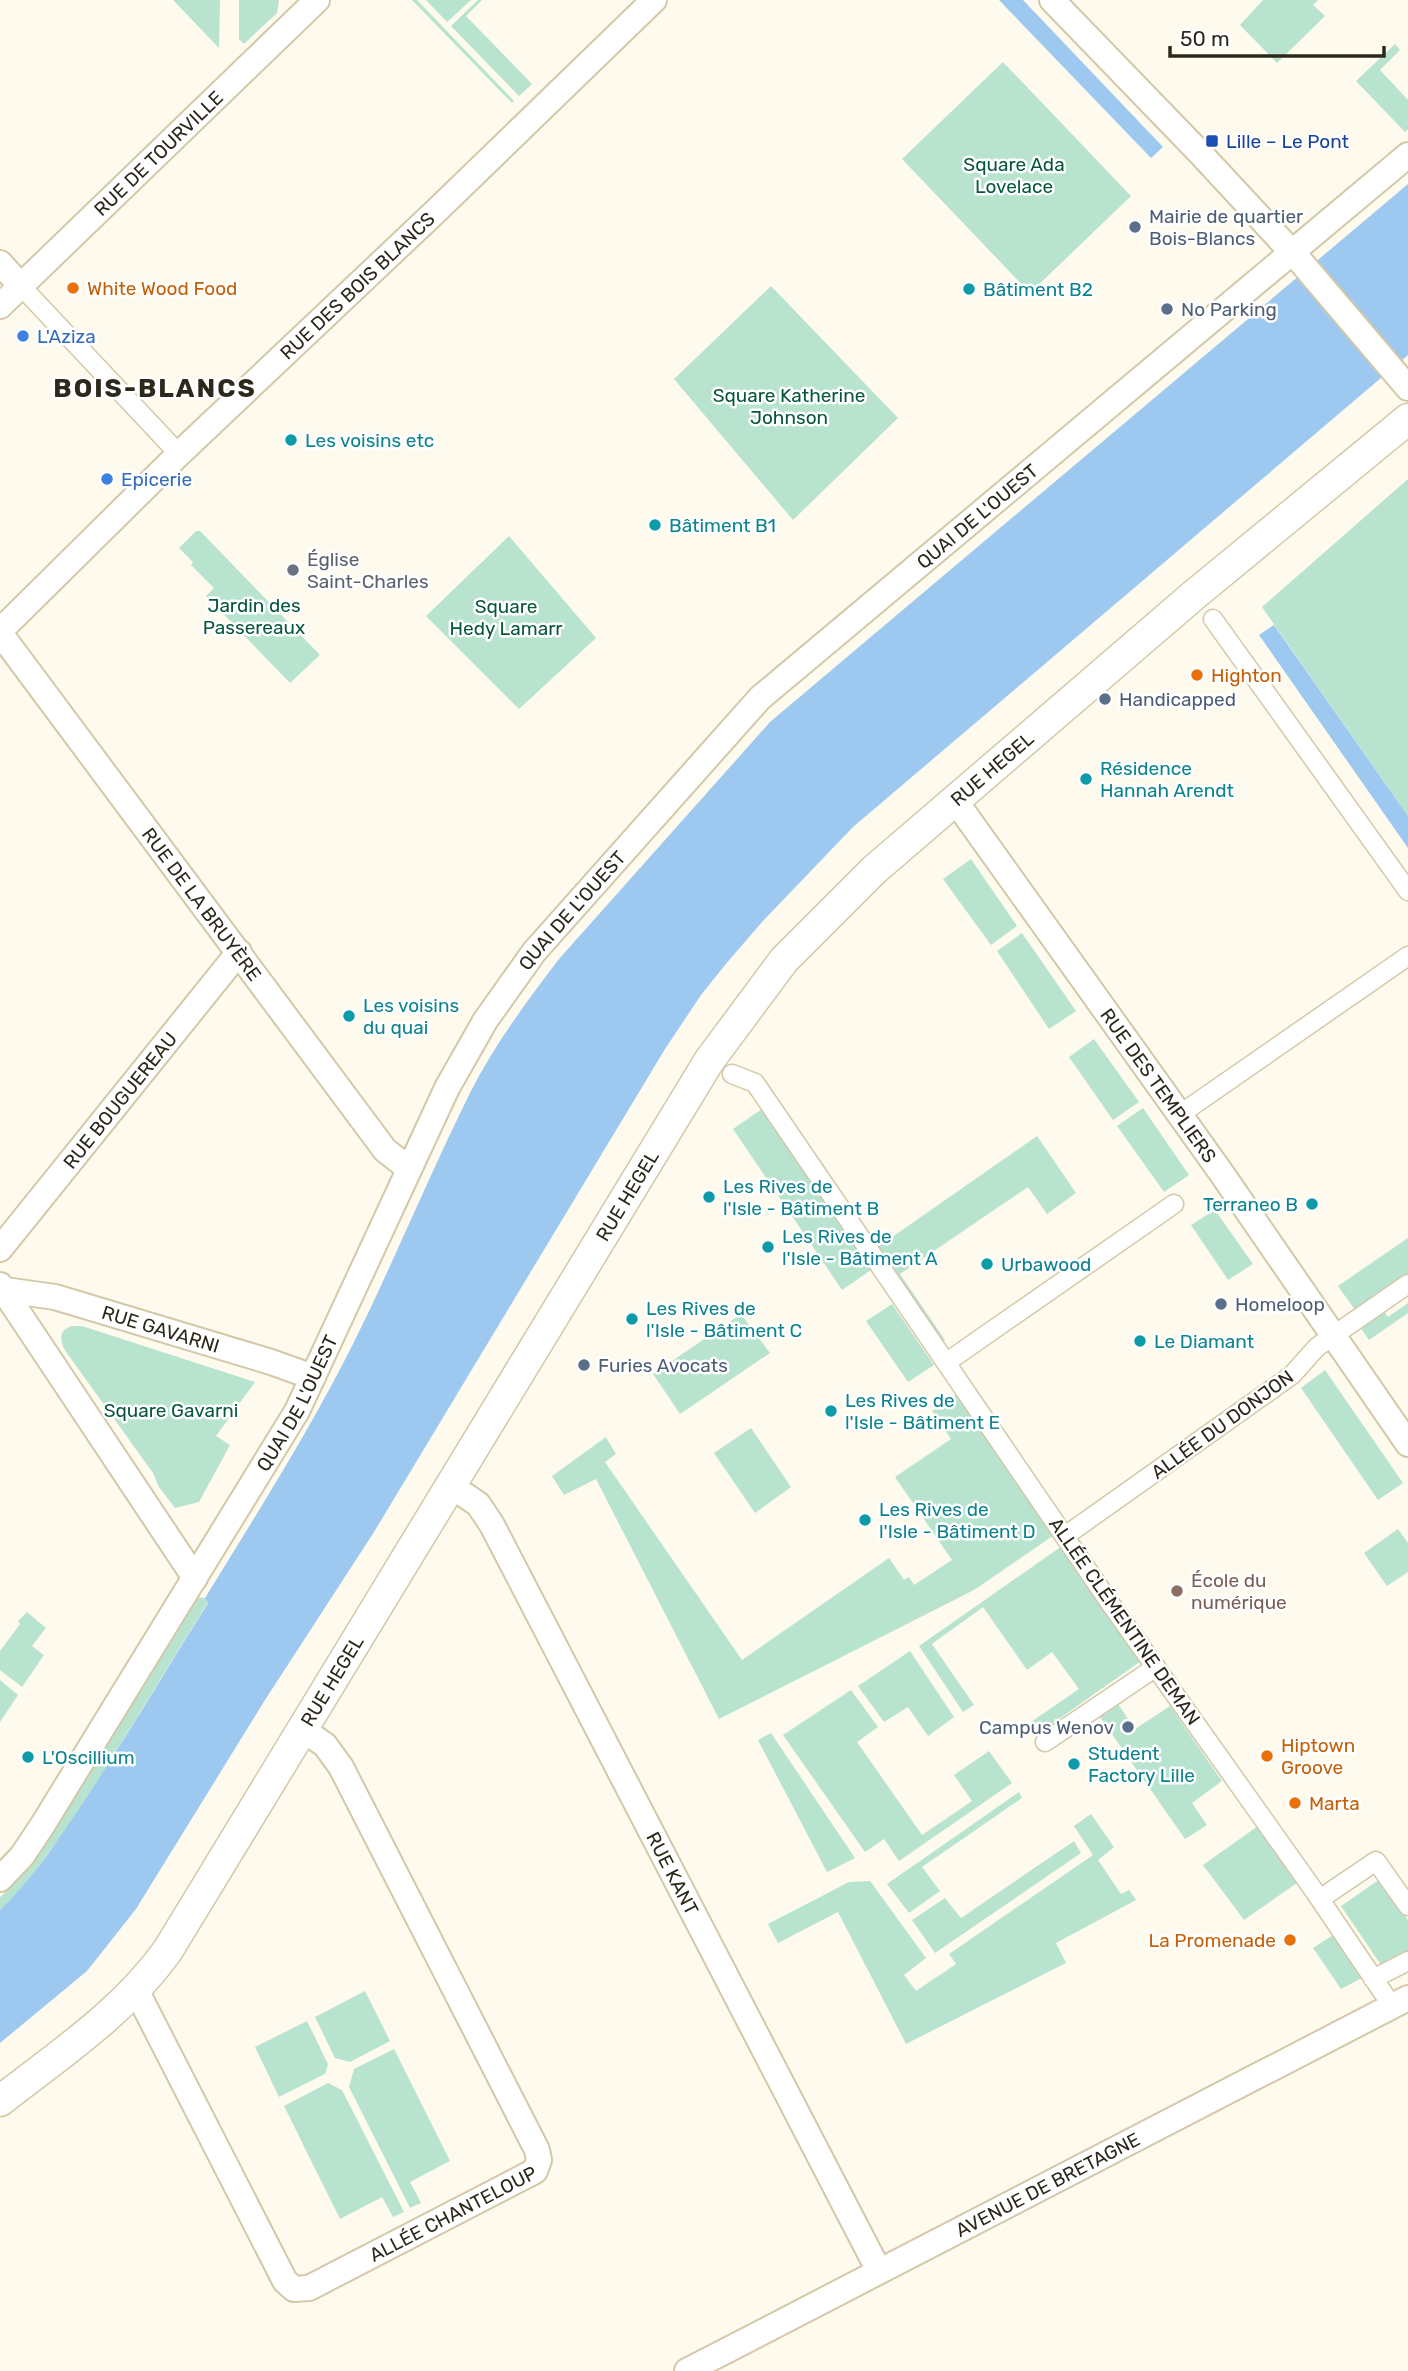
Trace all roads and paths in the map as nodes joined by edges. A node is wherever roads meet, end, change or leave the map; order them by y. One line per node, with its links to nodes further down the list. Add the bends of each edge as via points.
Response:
1 (317, 0): 7 (street, RUE DE TOURVILLE)
2 (654, 0): 11 (street, RUE DES BOIS BLANCS)
3 (1052, 0): 5 (street)
4 (1408, 155): 5 (street, QUAI DE L'OUEST)
5 (1296, 257): 9 (street); 20 (street, QUAI DE L'OUEST, via 760,698 523,966 470,1046)
6 (0, 263): 7 (street)
7 (21, 286): 8 (street, RUE DE TOURVILLE); 11 (street)
8 (0, 306)
9 (1401, 380)
10 (1408, 419): 14 (street, RUE HEGEL)
11 (179, 454): 13 (street, RUE DES BOIS BLANCS)
12 (1213, 619): 15 (street)
13 (0, 632): 16 (street, RUE DE LA BRUYÈRE)
14 (954, 799): 19 (street, RUE DES TEMPLIERS); 29 (street, RUE HEGEL, via 810,931 747,1007 709,1061)
15 (1408, 891)
16 (239, 952): 20 (street, RUE DE LA BRUYÈRE, via 385,1150); 22 (street, RUE BOUGUEREAU)
17 (1408, 956): 19 (street)
18 (732, 1074): 26 (street, ALLÉE CLÉMENTINE DEMAN, via 755,1083)
19 (1179, 1115): 25 (street, RUE DES TEMPLIERS)
20 (408, 1168): 27 (street, QUAI DE L'OUEST)
21 (1174, 1204): 26 (street)
22 (0, 1249)
23 (1408, 1283): 25 (street, ALLÉE DU DONJON)
24 (2, 1287): 27 (street, RUE GAVARNI, via 55,1297); 31 (street)
25 (1335, 1335): 28 (street, RUE DES TEMPLIERS); 30 (street, ALLÉE DU DONJON, via 1292,1376)
26 (947, 1362): 30 (street, ALLÉE CLÉMENTINE DEMAN)
27 (313, 1377): 31 (street, QUAI DE L'OUEST)
28 (1408, 1444)
29 (451, 1486): 33 (street, RUE HEGEL); 43 (street, RUE KANT, via 478,1504 492,1525)
30 (1066, 1536): 32 (street, ALLÉE CLÉMENTINE DEMAN)
31 (195, 1578): 35 (street, QUAI DE L'OUEST, via 31,1844)
32 (1156, 1667): 34 (street); 36 (street, ALLÉE CLÉMENTINE DEMAN)
33 (302, 1729): 40 (street, RUE HEGEL, via 169,1950); 40 (street, ALLÉE CHANTELOUP, via 325,1745 341,1767 537,2150 535,2171 309,2288 295,2289 285,2281)
34 (1045, 1742)
35 (0, 1879)
36 (1320, 1899): 37 (street, via 1376,1861); 39 (street, ALLÉE CLÉMENTINE DEMAN)
37 (1408, 1906)
38 (1408, 1961): 39 (street)
39 (1373, 1979): 41 (street, ALLÉE CLÉMENTINE DEMAN)
40 (136, 1990): 42 (street, RUE HEGEL)
41 (1400, 2002): 43 (street, AVENUE DE BRETAGNE)
42 (0, 2101)
43 (879, 2271): 44 (street, AVENUE DE BRETAGNE)
44 (687, 2371)

